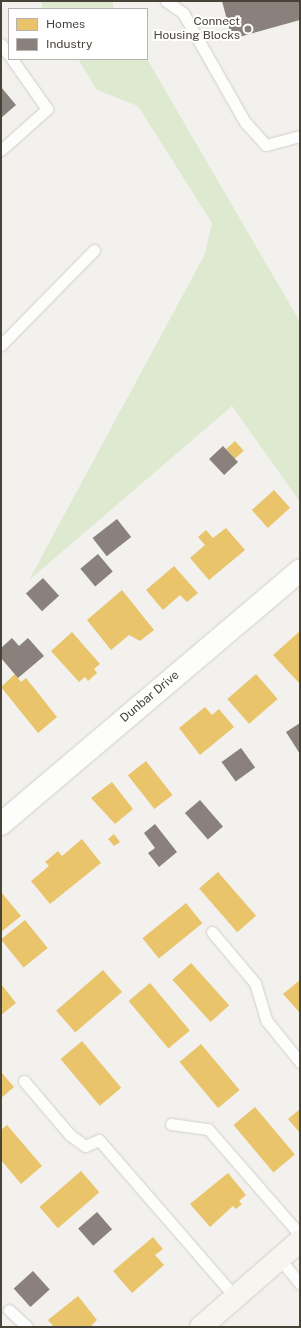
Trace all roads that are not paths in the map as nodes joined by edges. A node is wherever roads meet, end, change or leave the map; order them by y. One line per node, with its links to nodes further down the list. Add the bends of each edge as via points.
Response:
1 (166, 1): 5 (lane, via 183,13 245,122 266,146)
2 (1, 44): 3 (lane)
3 (8, 54)
4 (13, 60): 6 (lane, via 47,109)
5 (300, 136)
6 (1, 150)
7 (94, 250): 8 (lane)
8 (1, 345)
9 (300, 570): 10 (street, Dunbar Drive)
10 (1, 824)
11 (212, 932): 12 (lane, via 255,983 266,1020)
12 (300, 1062)
13 (24, 1081): 19 (lane, via 70,1134 85,1146 99,1140)
14 (172, 1124): 15 (lane, via 208,1129)
15 (300, 1235)
16 (300, 1241): 17 (main road)
17 (280, 1258): 18 (lane); 19 (main road)
18 (300, 1284)
19 (235, 1297): 22 (main road)
20 (9, 1310): 21 (lane)
21 (27, 1327)
22 (201, 1327)

